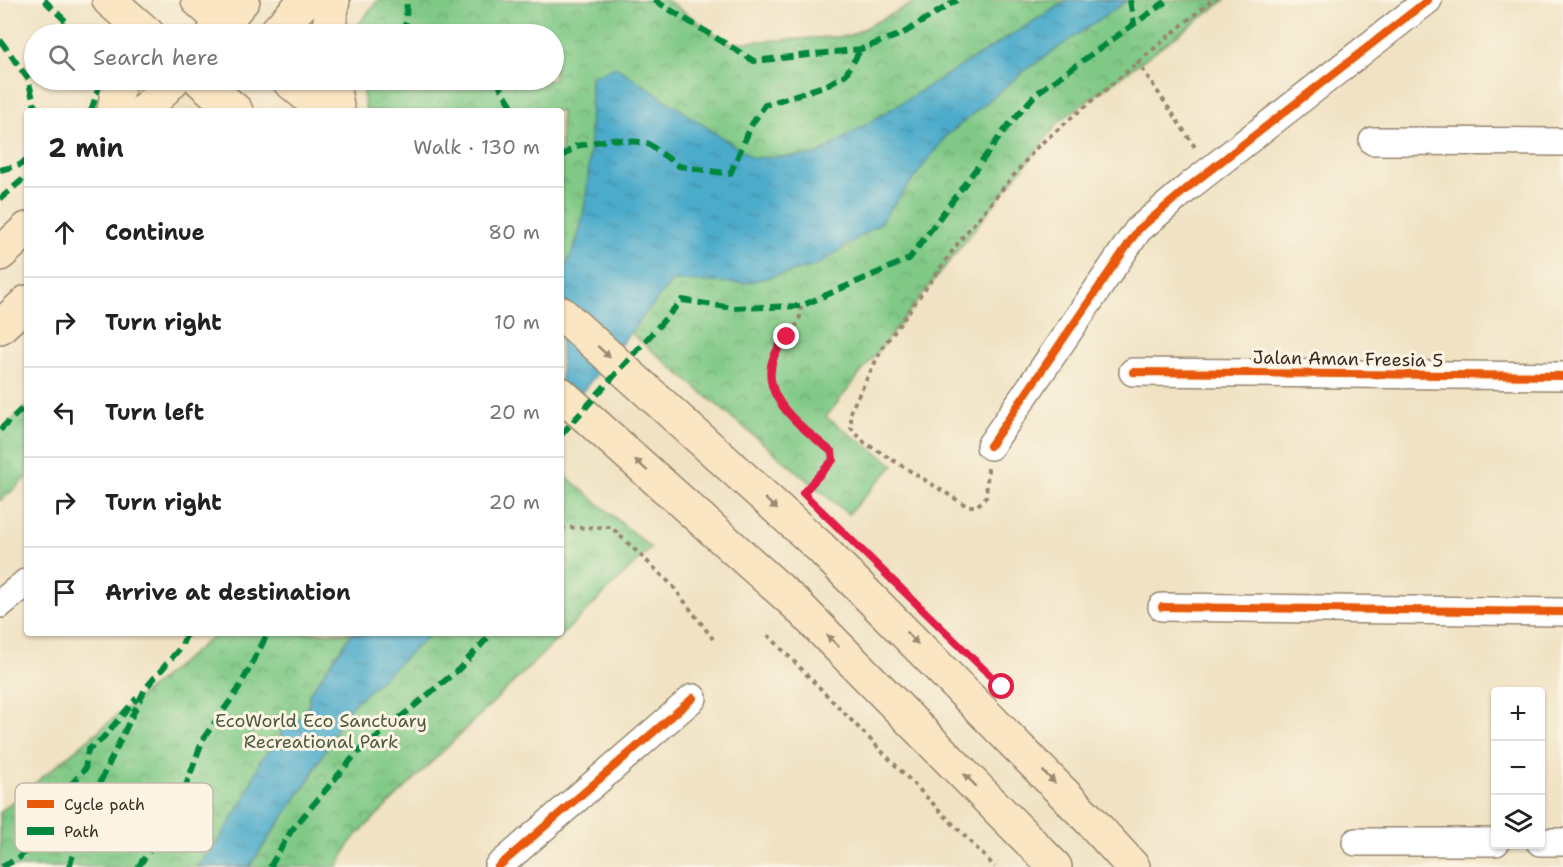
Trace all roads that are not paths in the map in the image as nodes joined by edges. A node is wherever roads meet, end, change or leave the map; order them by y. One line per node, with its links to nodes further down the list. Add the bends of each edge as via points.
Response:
1 (100, 0): 8 (main road)
2 (109, 0): 9 (main road)
3 (198, 0): 7 (main road)
4 (306, 0): 10 (main road)
5 (333, 0): 11 (main road)
6 (1428, 0): 30 (street, via 1138,231)
7 (229, 23)
8 (109, 24)
9 (137, 24)
10 (283, 24)
11 (329, 24)
12 (117, 90): 16 (main road)
13 (164, 90): 17 (main road)
14 (300, 90): 18 (main road)
15 (334, 90): 19 (main road)
16 (114, 108)
17 (147, 108)
18 (321, 108)
19 (337, 108)
20 (1373, 141): 21 (street)
21 (1563, 142)
22 (24, 232): 23 (main road)
23 (0, 254)
24 (24, 305): 26 (main road)
25 (564, 316): 42 (main road, one-way to 42, via 878,603)
26 (0, 327)
27 (1133, 372): 28 (street, Jalan Aman Freesia 5)
28 (1563, 376)
29 (564, 397): 41 (main road, one-way to 29, via 797,605)
30 (990, 446)
31 (24, 584): 32 (street)
32 (0, 604)
33 (1162, 607): 34 (street)
34 (1563, 612)
35 (693, 698): 40 (street)
36 (1356, 842): 37 (street)
37 (1491, 842)
38 (1545, 842): 39 (street)
39 (1563, 842)
40 (498, 867)
41 (1055, 867)
42 (1133, 867)

